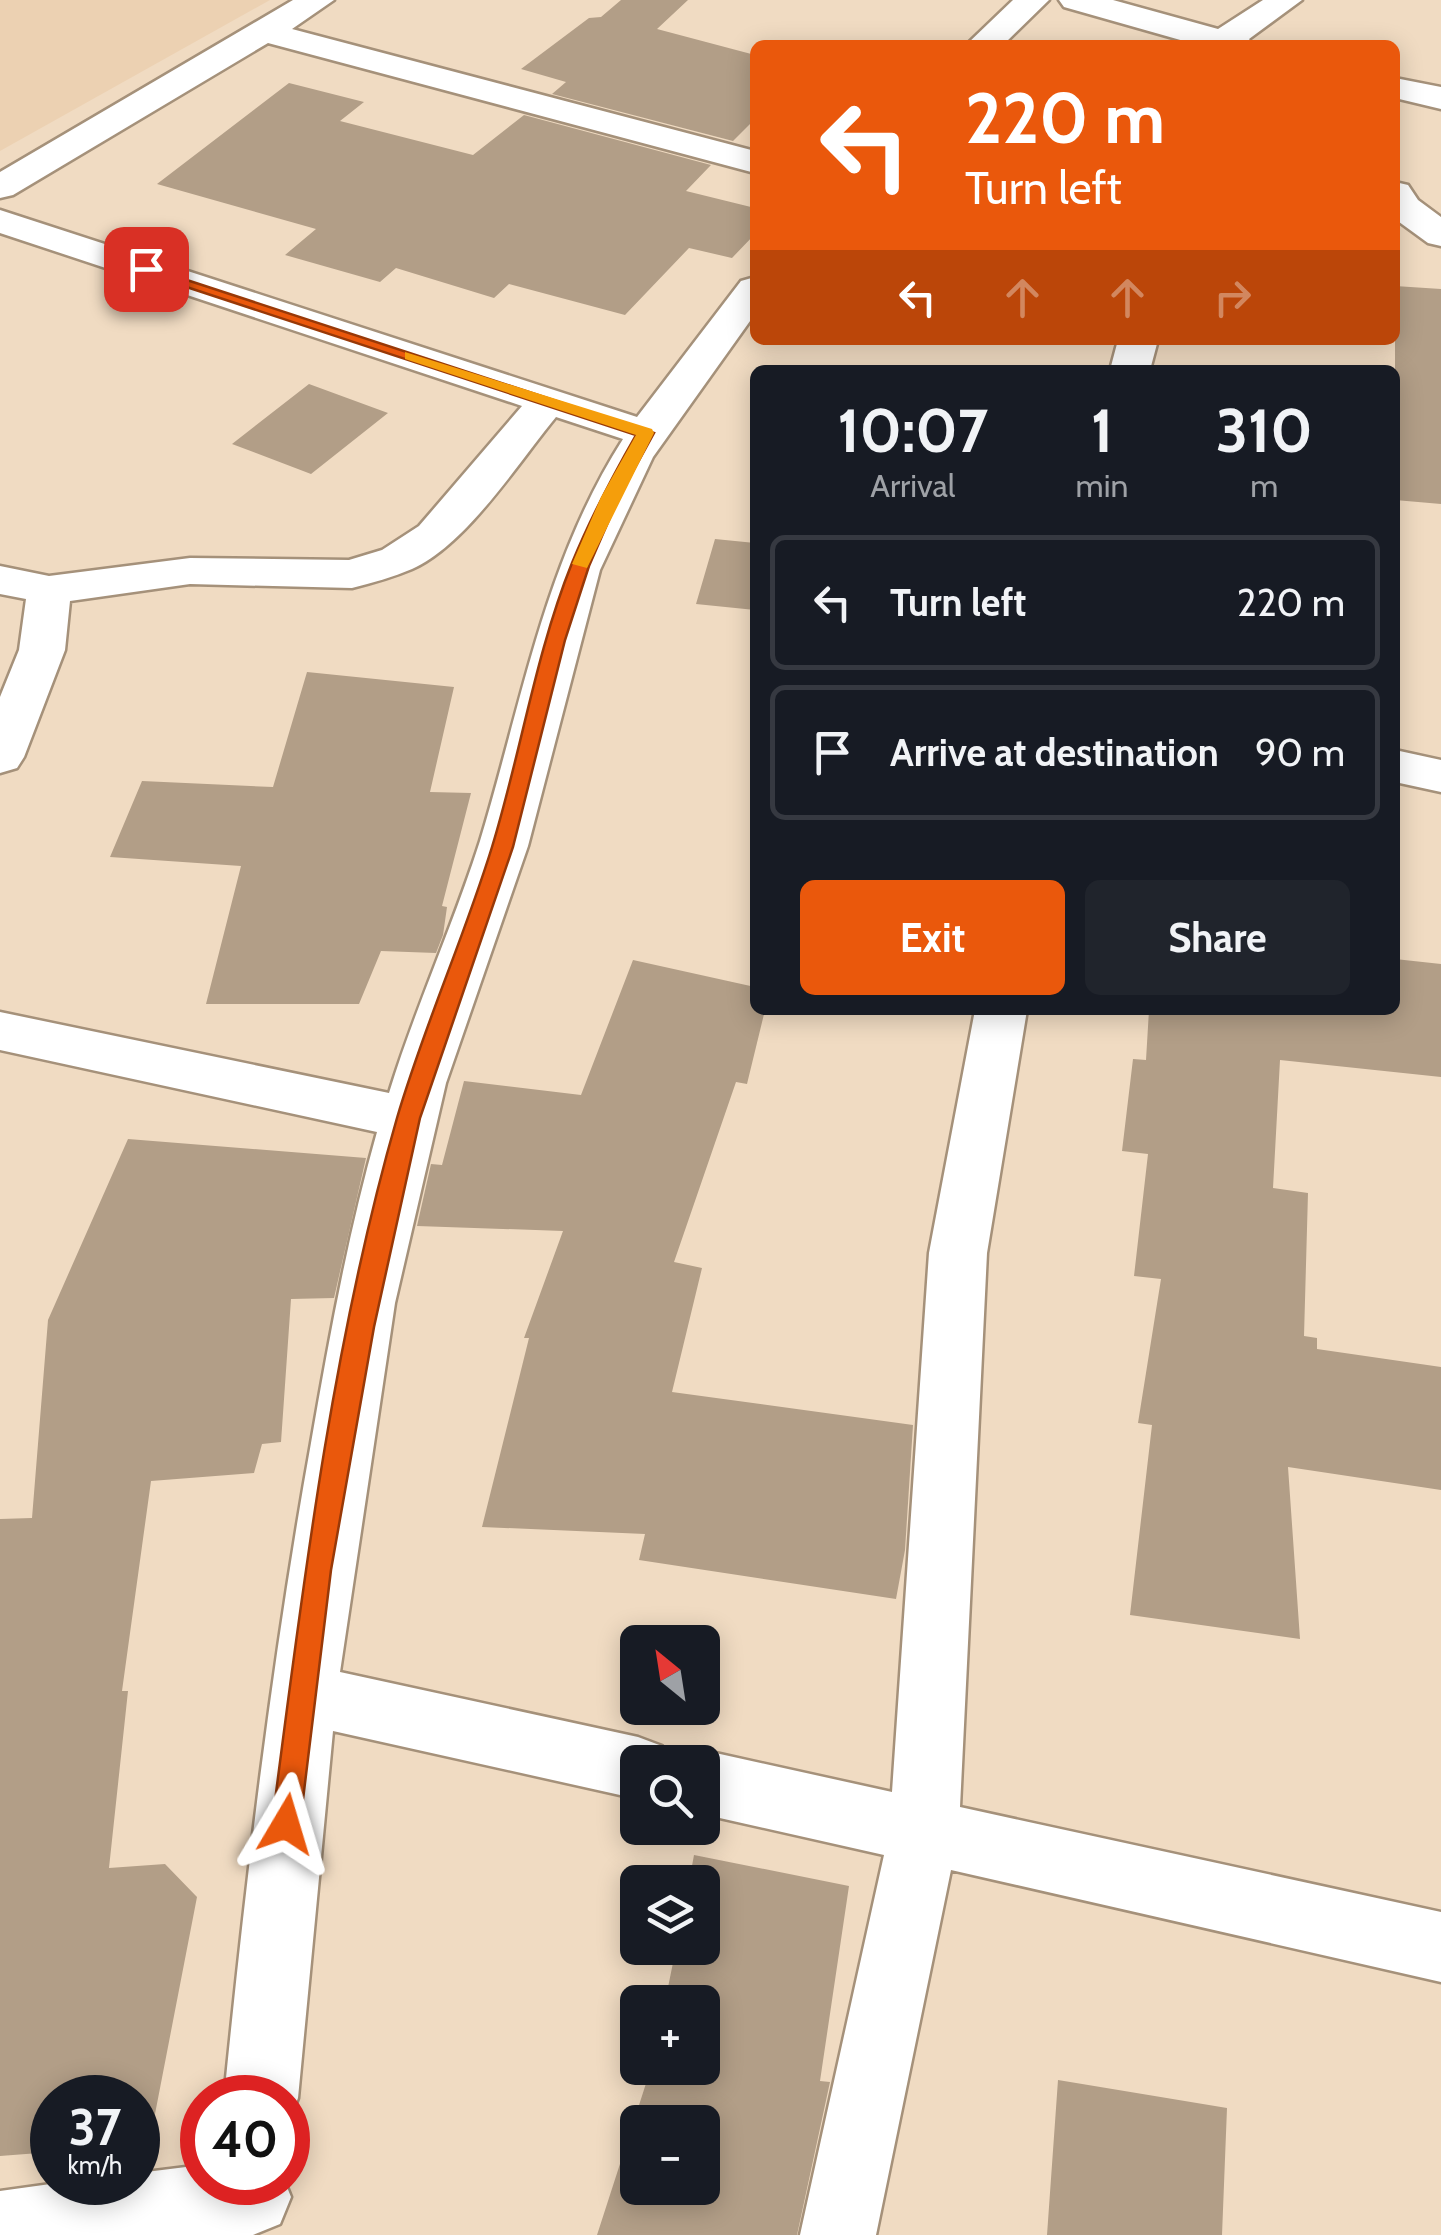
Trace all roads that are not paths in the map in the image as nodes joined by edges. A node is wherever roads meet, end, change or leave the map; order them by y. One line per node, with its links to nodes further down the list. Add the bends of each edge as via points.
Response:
1 (316, 0): 5 (street)
2 (1032, 0): 6 (street)
3 (1076, 0): 7 (street)
4 (1285, 0): 8 (street)
5 (264, 32): 13 (street); 14 (street)
6 (988, 40)
7 (1219, 40)
8 (1234, 40)
9 (1400, 67): 10 (street)
10 (1441, 75)
11 (1400, 89): 12 (street)
12 (1441, 98)
13 (750, 161)
14 (0, 187)
15 (1400, 203): 17 (street)
16 (0, 221): 19 (street)
17 (1441, 235)
18 (750, 295): 20 (street)
19 (548, 401): 20 (street); 22 (street, via 434,534 398,559 352,574 190,571)
20 (646, 433): 28 (street, via 580,566 502,847)
21 (0, 580): 22 (street)
22 (49, 590): 23 (street, via 42,650)
23 (0, 757)
24 (1400, 767): 25 (street)
25 (1441, 776)
26 (1000, 1015): 32 (street, via 958,1252)
27 (0, 1031): 28 (street)
28 (408, 1118): 29 (street, via 362,1327)
29 (303, 1694): 30 (street); 34 (street)
30 (620, 1764)
31 (720, 1786): 32 (street)
32 (924, 1831): 33 (street); 37 (street)
33 (1441, 1947)
34 (263, 2075)
35 (252, 2205): 36 (street)
36 (0, 2229)
37 (838, 2235)

